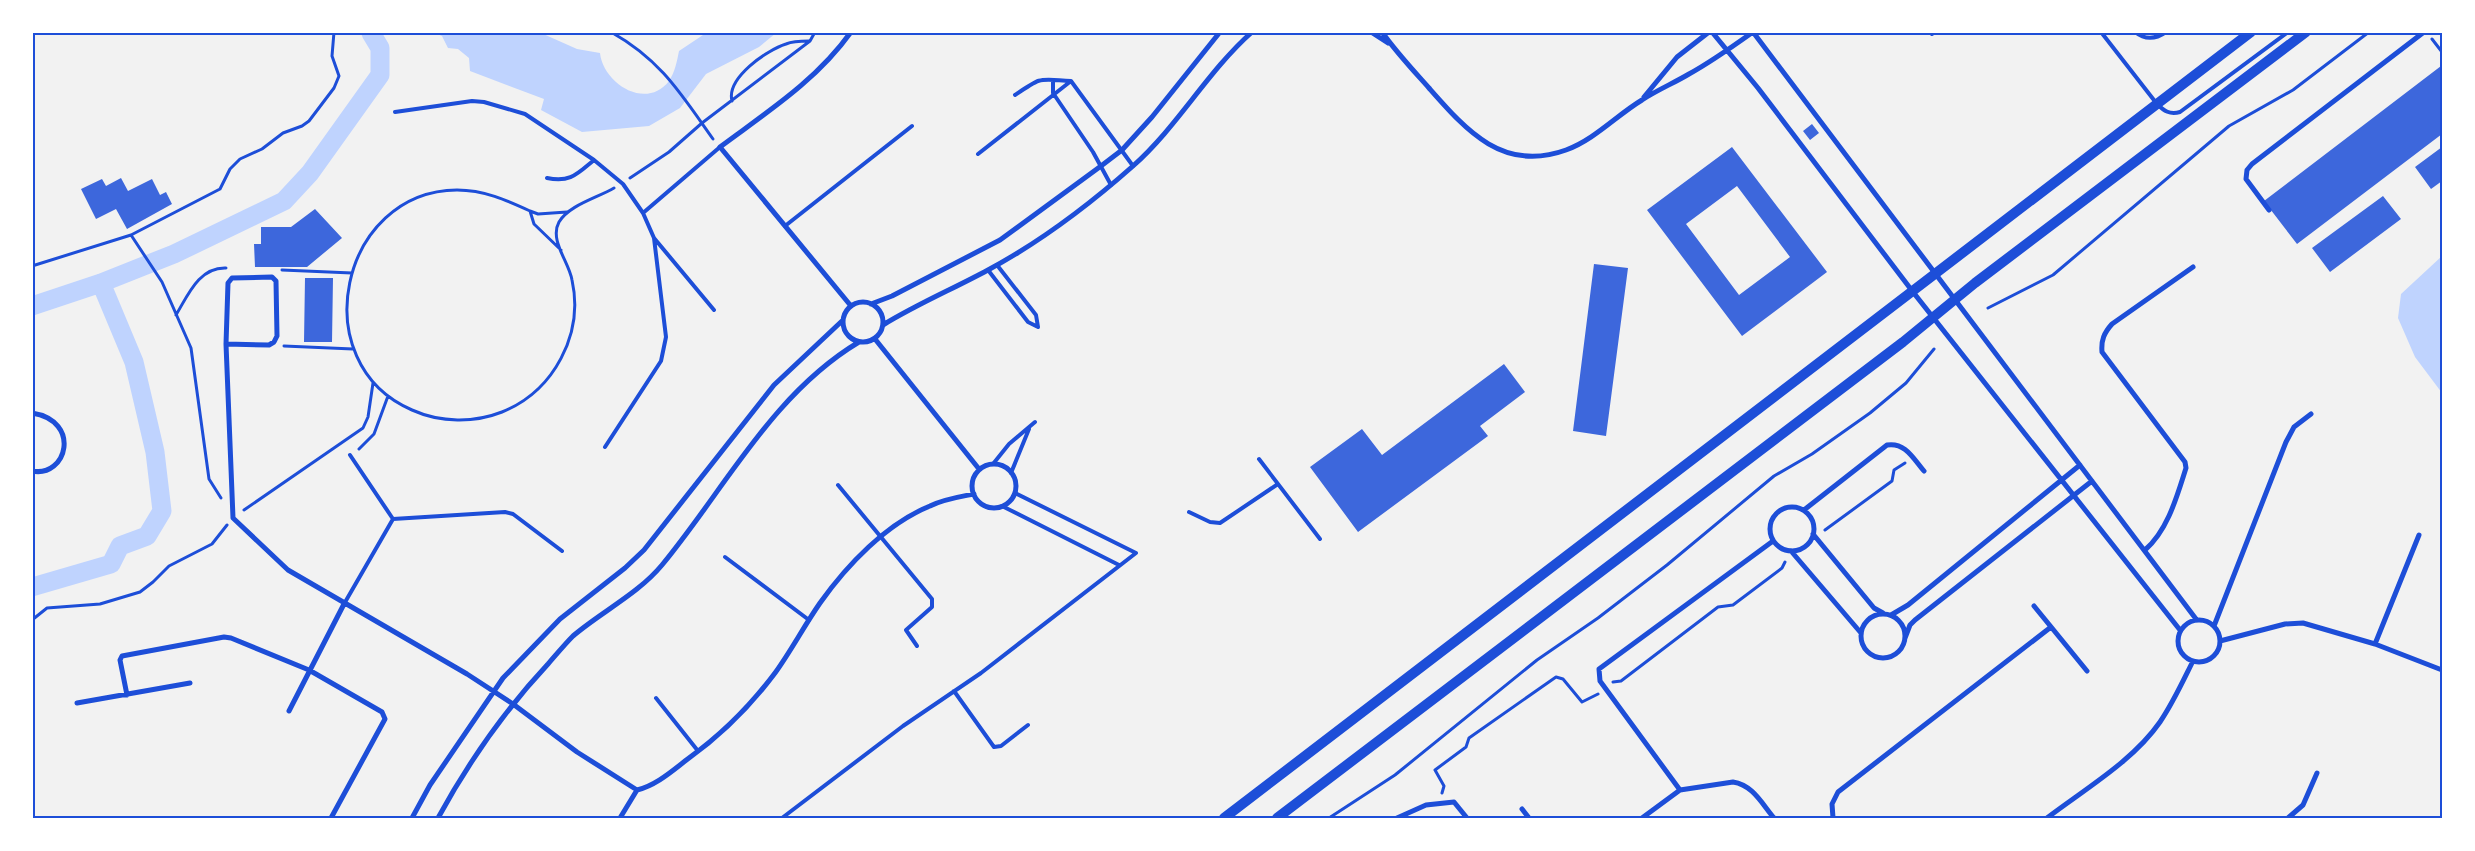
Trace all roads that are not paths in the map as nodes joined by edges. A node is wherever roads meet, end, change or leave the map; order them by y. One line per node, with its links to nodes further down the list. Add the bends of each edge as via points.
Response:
1 (851, 32): 26 (street, via 801,88)
2 (1220, 32): 27 (street, via 1171,95)
3 (1252, 32): 31 (street, via 1163,136)
4 (1371, 32): 16 (street)
5 (1382, 32): 16 (street)
6 (1710, 32): 17 (street); 22 (street, via 1677,57)
7 (1753, 32): 17 (street); 41 (street)
8 (2101, 32): 23 (lane)
9 (2135, 32): 15 (lane)
10 (2166, 32): 15 (lane, via 2152,38)
11 (2251, 32): 23 (main road)
12 (2288, 32): 23 (lane, via 2180,112 2167,112)
13 (2306, 32): 43 (main road)
14 (2426, 32): 34 (street, via 2252,164 2246,179)
15 (2143, 35)
16 (1391, 45): 22 (street, via 1474,136 1514,155 1532,156 1567,150)
17 (1726, 51): 22 (street); 42 (street, via 1764,95)
18 (1053, 80): 19 (lane); 20 (lane); 21 (lane, via 1044,78 1036,81)
19 (1071, 81): 20 (lane); 27 (lane)
20 (1053, 93): 28 (lane); 30 (lane)
21 (1015, 95)
22 (1642, 100)
23 (2157, 104): 41 (main road)
24 (395, 112): 29 (lane, via 461,102 484,102 525,114)
25 (912, 126): 36 (lane)
26 (720, 147): 35 (lane); 36 (street)
27 (1122, 150): 30 (street); 31 (lane)
28 (978, 154)
29 (594, 160): 32 (lane, via 568,179); 35 (lane, via 623,184)
30 (1101, 166): 33 (lane); 44 (street, via 1000,240)
31 (1133, 166): 33 (street)
32 (547, 178)
33 (1111, 185): 38 (street, via 1050,231)
34 (2269, 210)
35 (643, 213): 37 (lane)
36 (785, 226): 45 (street)
37 (654, 238): 46 (lane); 57 (lane, via 666,349)
38 (997, 265): 40 (street); 40 (lane, via 1036,315 1038,327 1026,319)
39 (2193, 267): 82 (street, via 2112,324 2102,342 2102,352 2185,462 2186,468 2163,529)
40 (988, 270): 49 (street, via 910,308)
41 (1937, 275): 42 (main road); 43 (street)
42 (1913, 292): 47 (street); 124 (main road)
43 (1954, 300): 47 (main road); 61 (street)
44 (871, 304): 45 (street, via 861,302); 49 (street, via 880,311)
45 (851, 306): 48 (street)
46 (714, 310)
47 (1933, 316): 66 (street); 125 (main road)
48 (842, 321): 51 (street, via 848,336); 106 (street, via 774,384 644,550 560,619)
49 (883, 325): 50 (street)
50 (875, 339): 51 (street); 62 (street)
51 (859, 342): 111 (street, via 833,358 788,400 661,567 573,637)
52 (226, 344): 52 (street, via 269,345 274,342 277,336 276,282 272,278 229,280); 87 (street, via 233,518 288,570)
53 (32, 413): 63 (street, via 49,416 60,426 64,447 58,462 49,470)
54 (2311, 414): 93 (street, via 2294,427 2286,442)
55 (1035, 422): 56 (lane)
56 (1029, 429): 60 (lane, via 1009,444); 65 (lane)
57 (605, 447)
58 (350, 455): 76 (lane)
59 (1258, 459): 68 (lane)
60 (992, 464): 62 (street); 65 (street)
61 (2080, 465): 66 (street); 67 (street)
62 (979, 469): 71 (street, via 972,481)
63 (32, 471)
64 (1924, 471): 74 (street, via 1903,446 1897,443 1887,445)
65 (1011, 472): 70 (street, via 1015,479)
66 (2060, 480): 72 (street); 90 (street, via 1908,605)
67 (2092, 481): 72 (street); 82 (street)
68 (1278, 484): 75 (lane, via 1220,523); 80 (lane)
69 (838, 485): 79 (lane)
70 (1015, 493): 73 (street); 86 (lane, via 1136,553)
71 (974, 494): 73 (street, via 977,500 989,507); 79 (street, via 928,506)
72 (2074, 497): 95 (street); 97 (street, via 1915,620)
73 (1002, 506): 86 (lane)
74 (1804, 510): 78 (street, via 1814,525); 81 (street, via 1792,507 1781,510 1772,518 1770,530)
75 (1189, 512)
76 (393, 519): 83 (lane, via 505,512 514,514); 87 (lane)
77 (2419, 535): 99 (street)
78 (1815, 536): 84 (street, via 1801,549); 89 (street, via 1874,608)
79 (880, 538): 92 (street, via 841,576); 100 (lane, via 933,602 932,607 907,628 906,632)
80 (1320, 539)
81 (1773, 541): 84 (street); 117 (street, via 1599,669 1605,689)
82 (2145, 550): 91 (street)
83 (562, 551)
84 (1792, 551): 96 (street)
85 (725, 556): 92 (lane)
86 (1119, 565): 107 (lane)
87 (344, 604): 102 (street); 106 (street)
88 (2034, 606): 94 (street)
89 (1883, 614): 90 (street); 96 (street, via 1868,619)
90 (1891, 615): 97 (street, via 1902,624)
91 (2196, 619): 93 (street, via 2206,620); 95 (street)
92 (809, 620): 114 (street, via 764,687)
93 (2214, 626): 98 (street)
94 (2051, 627): 104 (street); 131 (street, via 1838,792 1832,804)
95 (2180, 630): 101 (street, via 2179,649)
96 (1861, 633): 97 (street, via 1865,649 1880,658 1897,653)
97 (1905, 638)
98 (2220, 641): 99 (street, via 2285,624 2303,623); 101 (street, via 2212,658)
99 (2376, 644): 103 (street)
100 (917, 646)
101 (2194, 661): 132 (street, via 2154,730 2125,758)
102 (309, 670): 108 (street, via 224,637 122,656); 112 (street); 119 (street, via 385,715)
103 (2442, 670)
104 (2087, 671)
105 (190, 683): 108 (street)
106 (494, 691): 111 (street); 120 (street, via 430,785)
107 (954, 691): 113 (lane, via 994,748); 123 (lane)
108 (127, 695): 110 (street)
109 (656, 698): 114 (lane)
110 (77, 703)
111 (513, 704): 116 (street, via 577,752); 121 (street)
112 (289, 711)
113 (1028, 725)
114 (698, 751): 116 (street, via 660,779)
115 (2317, 773): 133 (street, via 2303,805)
116 (637, 790): 122 (street)
117 (1680, 790): 129 (street); 130 (street, via 1740,783 1749,787)
118 (1522, 808): 128 (street)
119 (331, 818)
120 (412, 818)
121 (438, 818)
122 (620, 818)
123 (782, 818)
124 (1224, 818)
125 (1277, 818)
126 (1397, 818): 127 (street, via 1426,805 1454,802)
127 (1467, 818)
128 (1529, 818)
129 (1642, 818)
130 (1774, 818)
131 (1833, 818)
132 (2048, 818)
133 (2288, 818)

